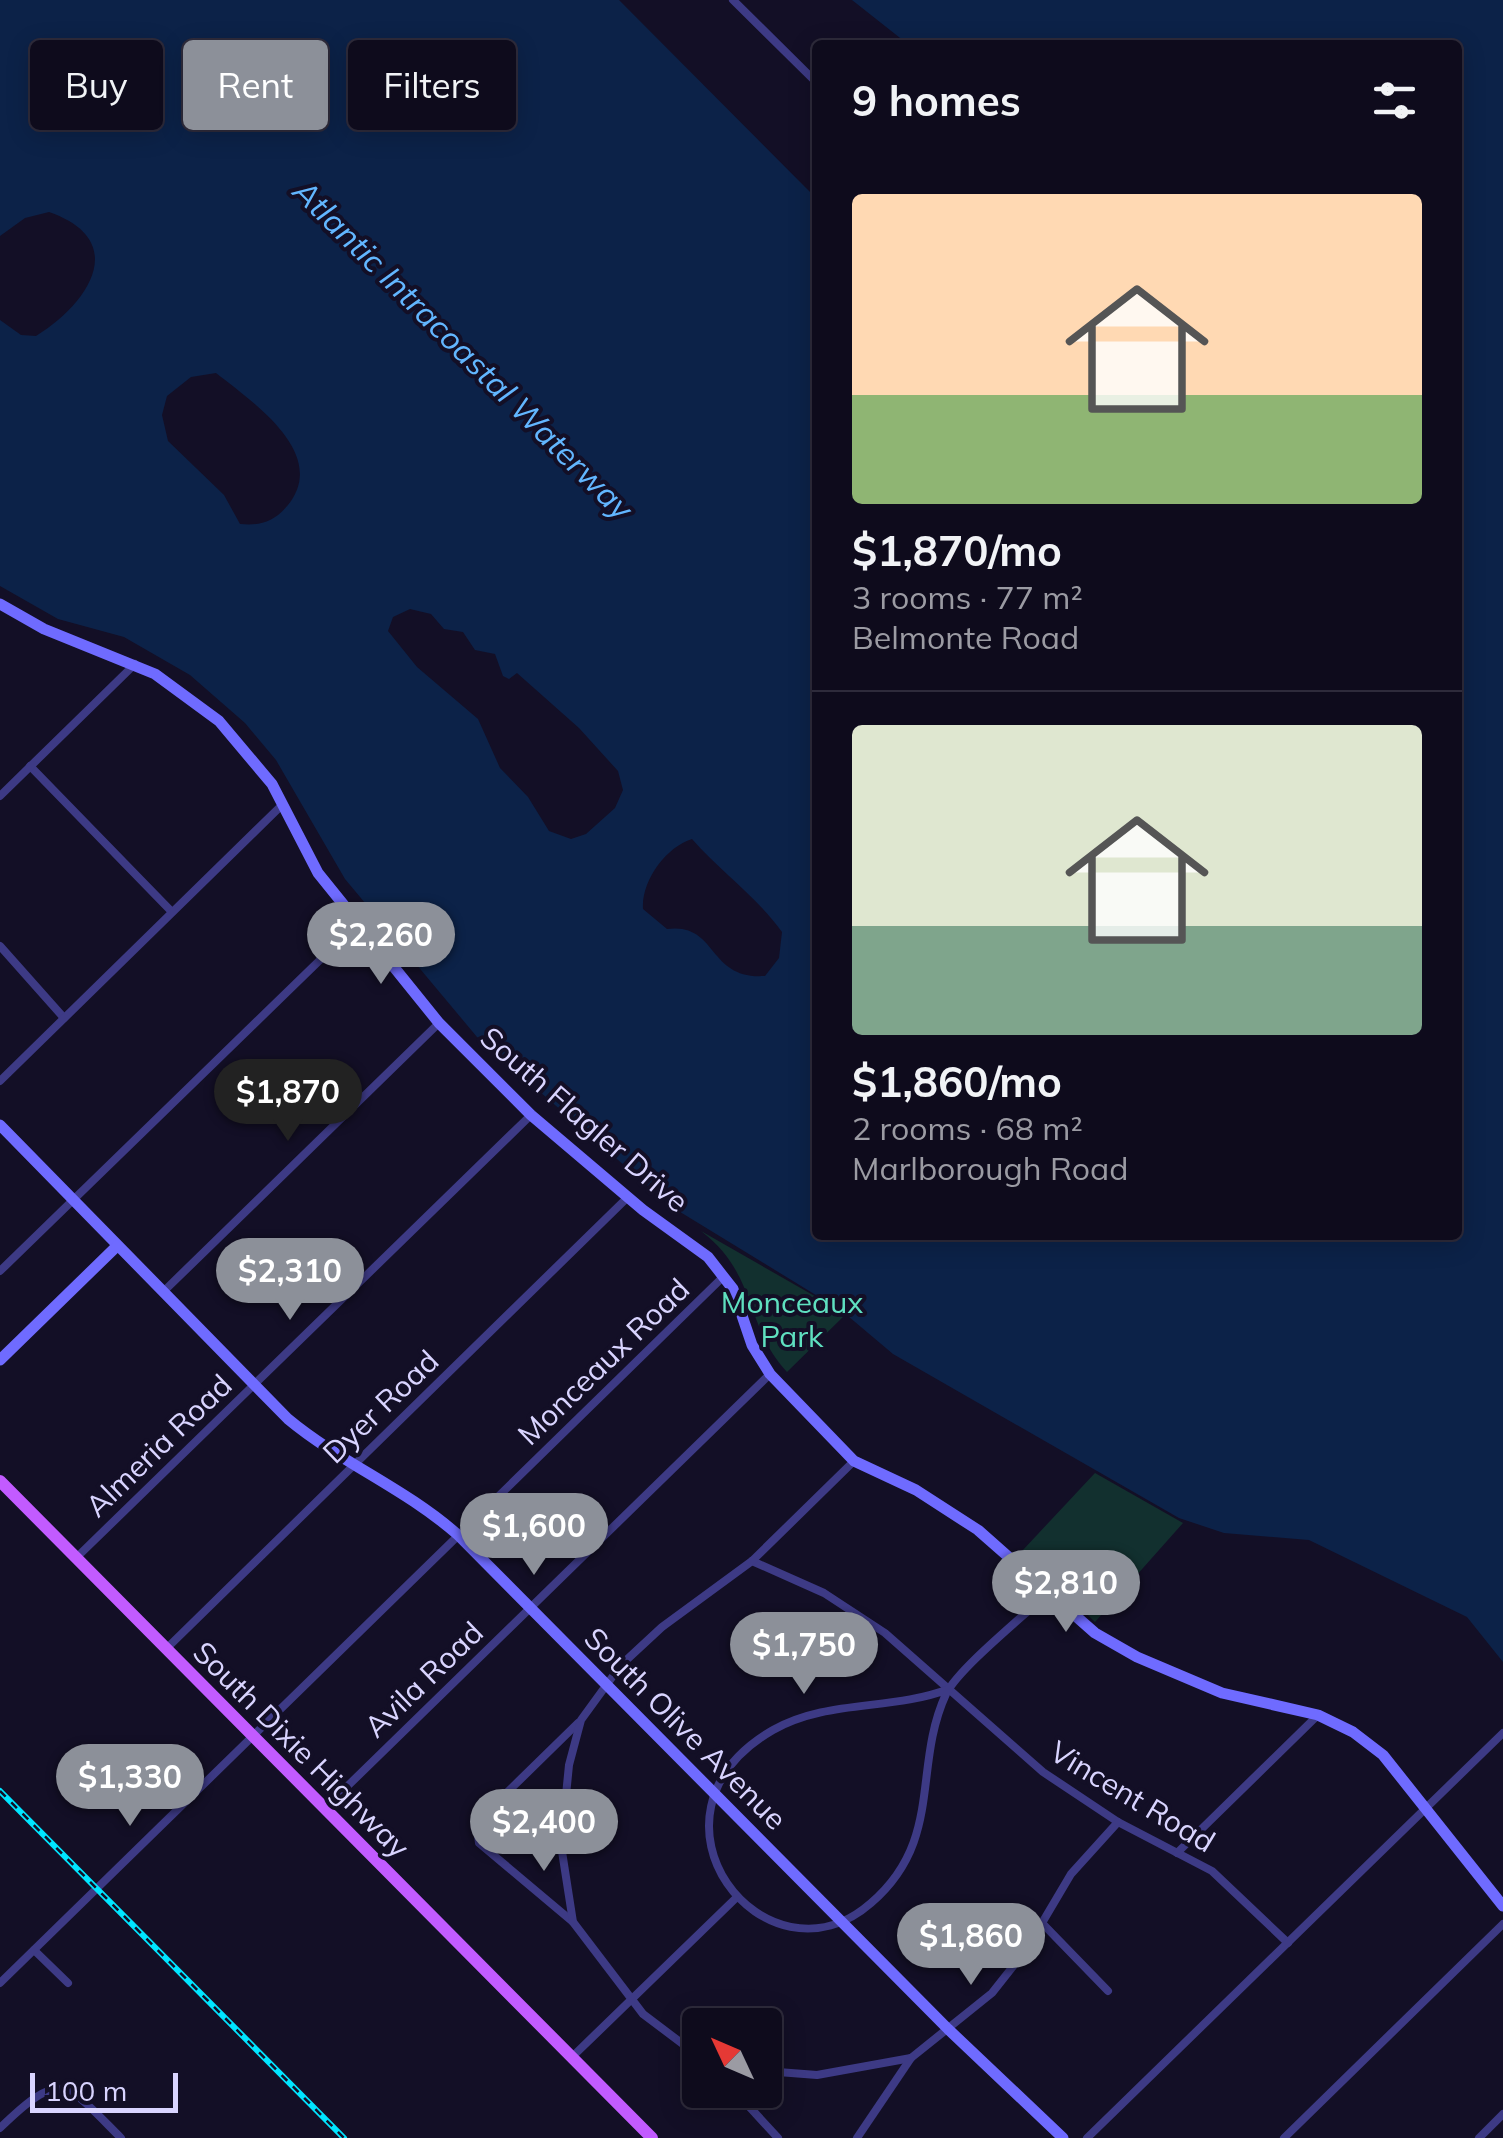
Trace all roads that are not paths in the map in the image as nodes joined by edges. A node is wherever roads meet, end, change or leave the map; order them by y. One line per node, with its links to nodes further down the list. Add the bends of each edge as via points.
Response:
1 (733, 0): 2 (street)
2 (812, 78)
3 (1, 606): 4 (street, South Flagler Drive)
4 (135, 664): 5 (street); 7 (street, South Flagler Drive, via 219,721)
5 (30, 766): 6 (street); 8 (street)
6 (0, 796)
7 (283, 804): 8 (street); 9 (street, South Flagler Drive, via 318,873)
8 (172, 912): 11 (street)
9 (357, 924): 12 (street, South Flagler Drive); 17 (street)
10 (0, 946): 11 (street)
11 (64, 1018): 13 (street)
12 (439, 1023): 14 (street, South Flagler Drive); 21 (street)
13 (0, 1080)
14 (532, 1114): 16 (street, South Flagler Drive); 24 (street, Almeria Road)
15 (0, 1125): 17 (street, South Olive Avenue)
16 (628, 1198): 20 (street, South Flagler Drive); 26 (street, Dyer Road)
17 (72, 1200): 18 (street, South Olive Avenue); 19 (street)
18 (117, 1246): 21 (street, South Olive Avenue); 22 (street)
19 (0, 1271)
20 (724, 1276): 23 (street, South Flagler Drive); 28 (street, Monceaux Road)
21 (162, 1293): 24 (street, South Olive Avenue)
22 (0, 1360)
23 (770, 1374): 25 (street, South Flagler Drive); 32 (street, Avila Road)
24 (253, 1385): 26 (street, South Olive Avenue, via 300,1430); 29 (street, Almeria Road)
25 (854, 1461): 30 (street); 31 (street, via 978,1530)
26 (356, 1464): 28 (street, South Olive Avenue); 33 (street, Dyer Road)
27 (0, 1481): 29 (main road, South Dixie Highway)
28 (458, 1535): 32 (street, South Olive Avenue); 39 (street, Monceaux Road)
29 (76, 1558): 33 (main road, South Dixie Highway)
30 (752, 1561): 34 (street, via 662,1627); 35 (street, Vincent Road, via 852,1611 916,1656)
31 (1048, 1593): 35 (street); 36 (street, via 1095,1633 1164,1672 1222,1694)
32 (530, 1608): 34 (street, South Olive Avenue); 41 (street, Avila Road)
33 (166, 1649): 39 (main road, South Dixie Highway)
34 (606, 1685): 37 (street); 40 (street, South Olive Avenue)
35 (948, 1689): 40 (street, via 903,1704 841,1707 790,1721 753,1743); 43 (street, Vincent Road, via 1043,1772); 47 (street, via 930,1743 923,1816 907,1858 871,1903)
36 (1318, 1715): 42 (street, via 1383,1754); 44 (street)
37 (581, 1720): 48 (street, via 561,1818); 48 (street, via 477,1828 479,1842)
38 (1503, 1733): 42 (street)
39 (253, 1736): 41 (main road, South Dixie Highway); 52 (street, Monceaux Road)
40 (714, 1792): 45 (street, via 712,1852); 47 (street, South Olive Avenue)
41 (324, 1809): 59 (main road, South Dixie Highway)
42 (1426, 1809): 46 (street); 51 (street)
43 (1118, 1822): 44 (street, Vincent Road); 49 (street, via 1070,1874)
44 (1177, 1853): 51 (street, Vincent Road, via 1230,1885)
45 (737, 1897): 47 (street, via 761,1916 790,1926); 56 (street)
46 (1503, 1906)
47 (841, 1921): 57 (street, South Olive Avenue)
48 (573, 1922): 56 (street)
49 (1042, 1923): 55 (street); 57 (street, via 992,1993)
50 (1503, 1924): 71 (street)
51 (1288, 1943): 70 (street)
52 (34, 1950): 53 (street, Monceaux Road); 54 (street)
53 (0, 1983)
54 (68, 1983)
55 (1108, 1991)
56 (631, 2001): 58 (street); 59 (street)
57 (948, 2029): 60 (street); 69 (street, South Olive Avenue)
58 (682, 2042)
59 (571, 2058): 66 (main road, South Dixie Highway)
60 (911, 2058): 61 (street, via 818,2075); 68 (street)
61 (782, 2073)
62 (750, 2108): 67 (street)
63 (1503, 2114): 72 (street)
64 (0, 2128): 65 (street, via 38,2093 58,2088 77,2094)
65 (121, 2138)
66 (652, 2138)
67 (778, 2138)
68 (857, 2138)
69 (1062, 2138)
70 (1088, 2138)
71 (1284, 2138)
72 (1479, 2138)

